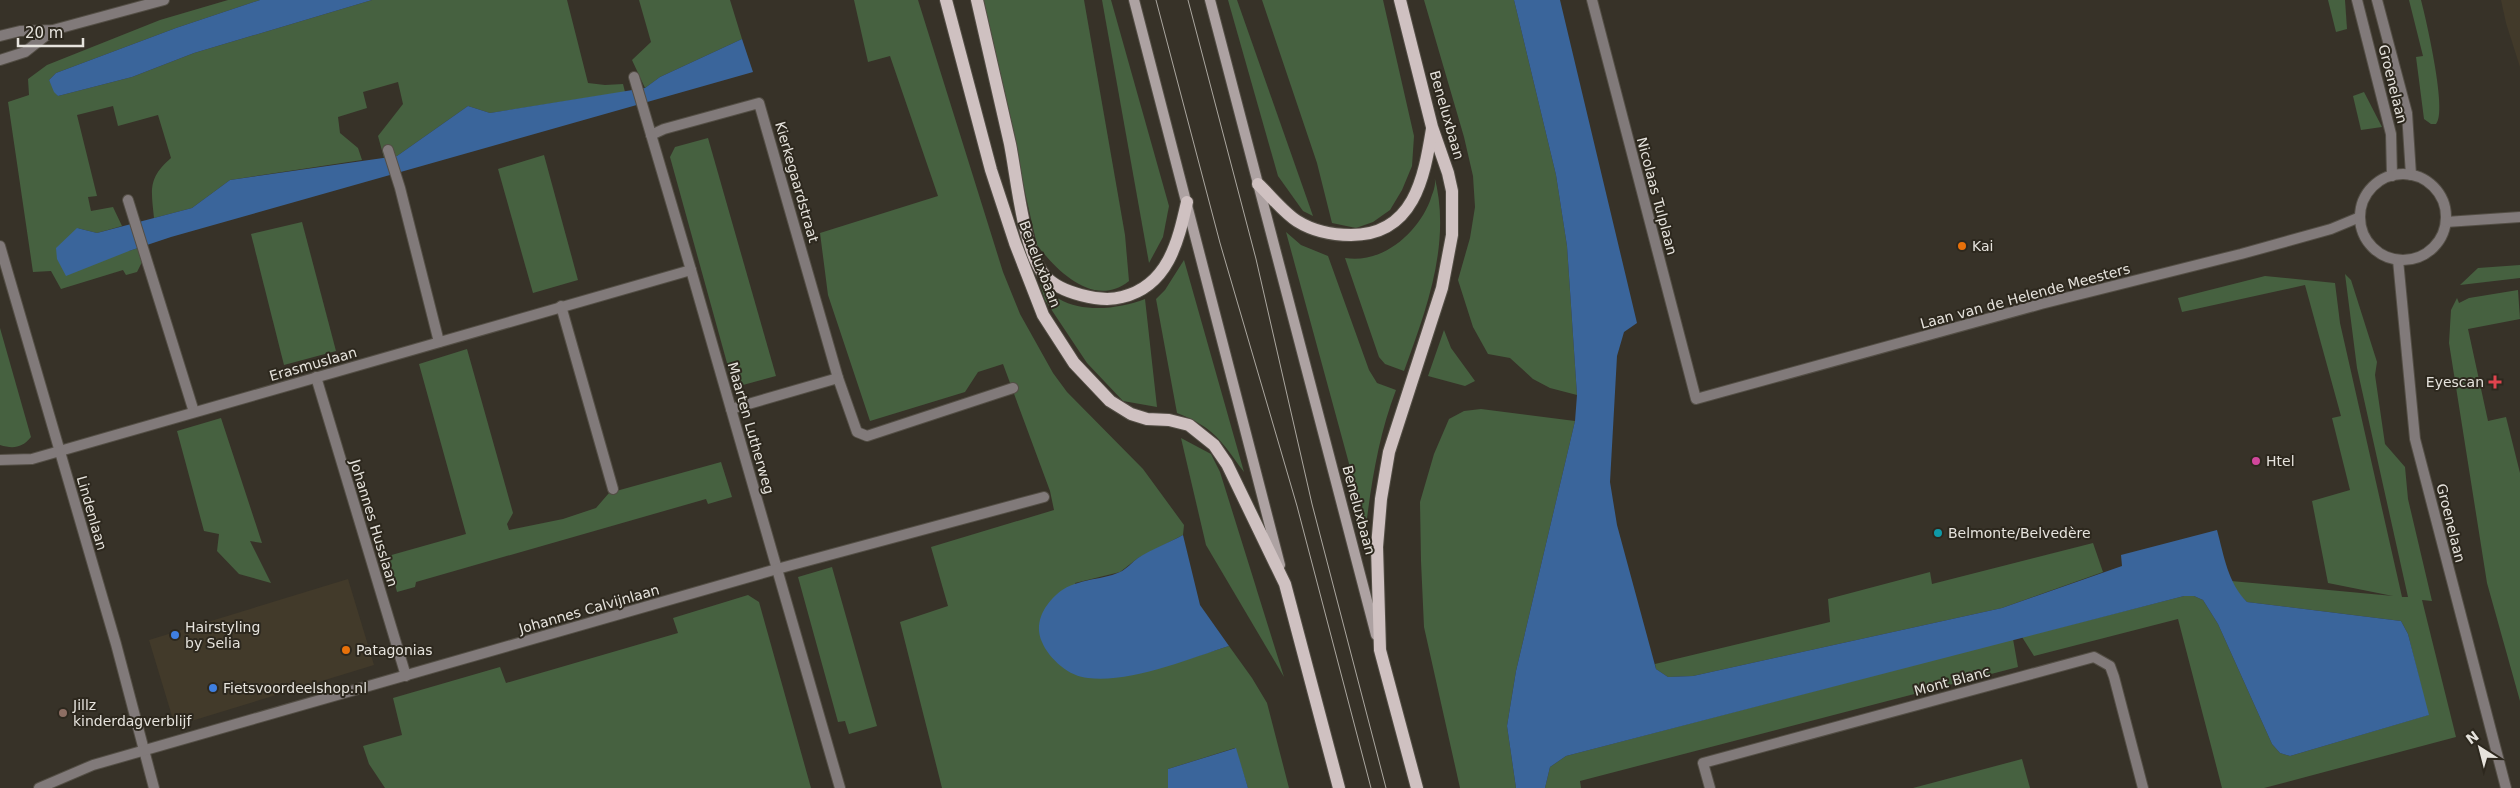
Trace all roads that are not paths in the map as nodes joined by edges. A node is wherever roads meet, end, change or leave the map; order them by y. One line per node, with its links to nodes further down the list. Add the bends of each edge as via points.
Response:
1 (164, 0): 10 (street)
2 (946, 0): 41 (main road, Beneluxbaan, via 991,170 1043,316 1074,363 1110,401 1139,416 1189,425 1214,445)
3 (976, 0): 21 (main road, via 1010,144 1030,249 1045,276 1074,293 1100,300 1123,297 1146,286 1168,264 1178,239)
4 (1134, 0): 21 (main road, Beneluxbaan)
5 (1210, 0): 19 (main road, Beneluxbaan)
6 (1400, 0): 14 (main road, Beneluxbaan)
7 (1592, 0): 33 (street, Nicolaas Tulplaan)
8 (2357, 0): 18 (street, Groenelaan, via 2391,134)
9 (2377, 0): 17 (street, Groenelaan, via 2407,113)
10 (54, 30): 11 (street, via 20,31); 12 (street, via 25,52)
11 (0, 36)
12 (0, 60)
13 (634, 76): 15 (street, Maarten Lutherweg)
14 (1432, 127): 19 (main road, via 1426,168 1414,198 1398,220 1381,230 1359,235 1332,235 1296,221); 42 (main road, Beneluxbaan, via 1452,191 1452,235 1442,288 1389,452 1381,498 1377,547)
15 (651, 135): 27 (street, Maarten Lutherweg); 31 (street, Kierkegaardstraat, via 759,103)
16 (388, 150): 29 (street)
17 (2412, 175): 18 (street); 24 (street, via 2426,181 2438,192 2445,206)
18 (2392, 176): 22 (street, via 2369,191)
19 (1258, 184): 42 (main road, Beneluxbaan)
20 (128, 200): 35 (street)
21 (1186, 202): 41 (main road, Beneluxbaan)
22 (2360, 217): 26 (street, via 2363,232 2371,246); 33 (street, Laan van de Helende Meesters, via 2331,229 2241,254 2041,304)
23 (2520, 217): 24 (street)
24 (2446, 222): 26 (street, via 2441,238 2430,251 2415,259)
25 (0, 246): 36 (street, Lindenlaan)
26 (2398, 260): 52 (street, Groenelaan, via 2415,439)
27 (691, 270): 28 (street, Erasmuslaan); 34 (street, Maarten Lutherweg)
28 (561, 306): 29 (street, Erasmuslaan); 38 (street)
29 (439, 342): 30 (street, Erasmuslaan)
30 (316, 377): 35 (street, Erasmuslaan); 43 (street, Johannes Husslaan)
31 (838, 378): 32 (street, Kierkegaardstraat, via 857,432 867,436); 34 (street)
32 (1013, 388)
33 (1696, 399)
34 (731, 409): 40 (street, Maarten Lutherweg)
35 (194, 412): 36 (street, Erasmuslaan)
36 (59, 450): 37 (street, Erasmuslaan, via 32,459); 44 (street, Lindenlaan, via 116,644)
37 (0, 460)
38 (613, 489)
39 (1044, 497): 40 (street, Johannes Calvijnlaan)
40 (777, 570): 43 (street, Johannes Calvijnlaan); 47 (street, Maarten Lutherweg)
41 (1285, 584): 48 (main road, Beneluxbaan)
42 (1380, 650): 49 (main road, Beneluxbaan)
43 (406, 676): 44 (street, Johannes Calvijnlaan)
44 (143, 752): 45 (street, Johannes Calvijnlaan, via 93,765); 46 (street, Lindenlaan)
45 (39, 788)
46 (154, 788)
47 (840, 788)
48 (1339, 788)
49 (1417, 788)
50 (1710, 788): 51 (street, Mont Blanc, via 1703,763 2094,657 2110,666)
51 (2143, 788)
52 (2506, 788)

